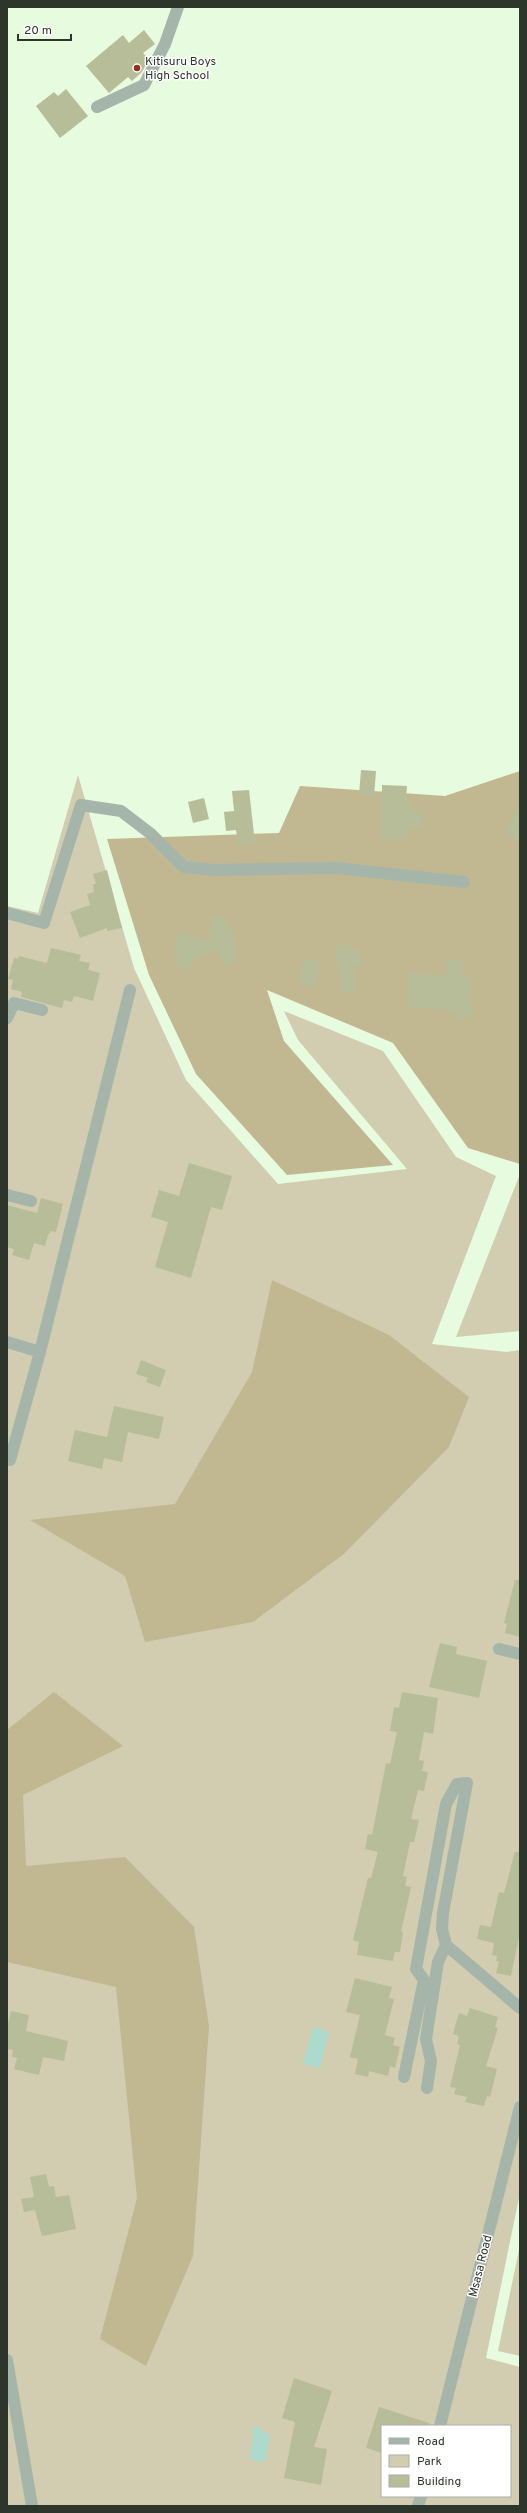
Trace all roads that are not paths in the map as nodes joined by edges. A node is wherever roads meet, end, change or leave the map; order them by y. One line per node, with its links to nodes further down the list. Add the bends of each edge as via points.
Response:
1 (178, 7): 2 (street, via 165,44 144,85)
2 (97, 107)
3 (464, 882): 4 (street, via 337,868 214,870 184,867 151,834 121,811 81,805 44,924)
4 (7, 913)
5 (130, 990): 11 (street)
6 (42, 1010): 7 (street, via 14,1003)
7 (7, 1018)
8 (7, 1195): 9 (street)
9 (31, 1201)
10 (7, 1342): 11 (street)
11 (40, 1352): 12 (street)
12 (10, 1460)
13 (499, 1649): 14 (street)
14 (520, 1654)
15 (446, 1945): 16 (street); 17 (street, via 442,1929 443,1913 467,1782 457,1784 446,1804 416,1969 424,1980); 18 (street, via 438,1962 426,2039 431,2061)
16 (520, 2008)
17 (404, 2077)
18 (427, 2088)
19 (520, 2107): 21 (street, Msasa Road)
20 (7, 2360): 22 (street)
21 (440, 2425)
22 (32, 2506)

